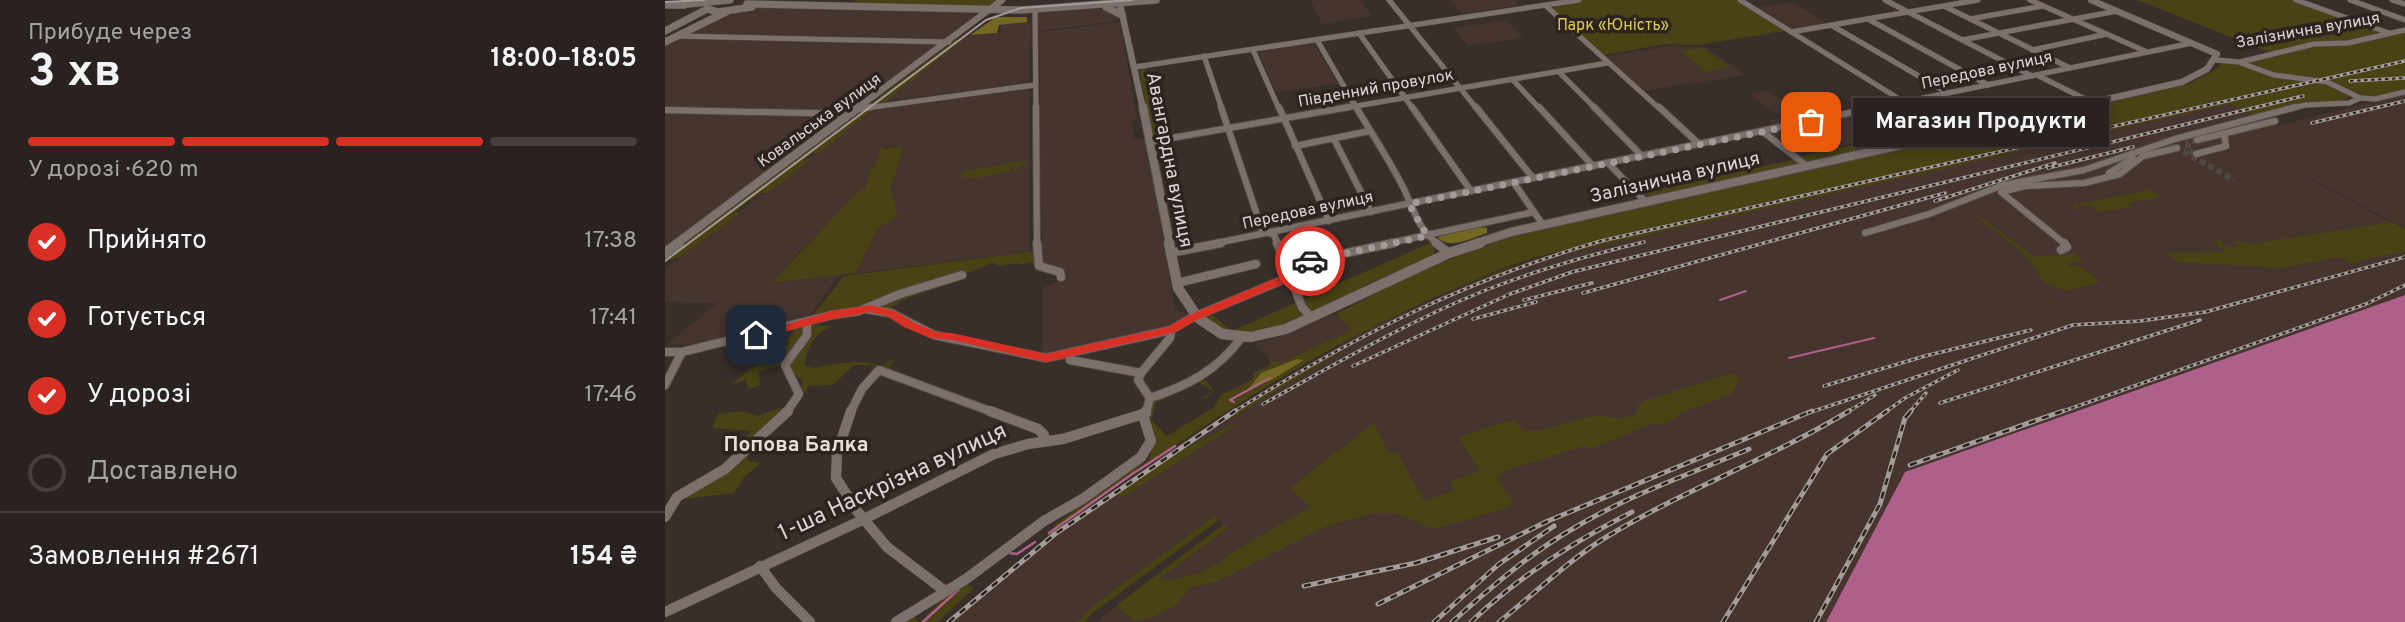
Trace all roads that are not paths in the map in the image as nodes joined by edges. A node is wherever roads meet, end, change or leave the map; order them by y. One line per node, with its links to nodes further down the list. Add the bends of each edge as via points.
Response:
1 (728, 0): 18 (main road); 24 (main road)
2 (1002, 0): 25 (street, Ковальська вулиця)
3 (1156, 0): 15 (main road)
4 (1389, 0): 37 (street)
5 (1578, 0): 21 (street)
6 (1740, 0): 40 (street)
7 (1885, 0): 29 (street)
8 (1978, 0): 22 (street)
9 (2030, 0): 23 (street)
10 (2091, 0): 28 (street)
11 (2296, 0): 43 (street)
12 (2350, 0): 35 (street)
13 (2392, 0): 16 (street)
14 (748, 1): 19 (main road); 26 (main road)
15 (1120, 4): 20 (main road); 31 (street, Авангардна вулиця)
16 (2405, 4)
17 (665, 5): 18 (main road)
18 (681, 5): 24 (main road); 30 (main road, via 699,9)
19 (769, 5): 25 (main road); 26 (main road)
20 (1103, 6): 27 (main road); 31 (main road)
21 (1546, 6): 37 (street); 58 (street)
22 (1944, 6): 29 (street); 33 (street)
23 (2043, 6): 33 (street); 34 (street)
24 (707, 9): 26 (main road); 30 (main road)
25 (991, 9): 27 (main road); 49 (street, Ковальська вулиця)
26 (731, 10): 45 (main road)
27 (1035, 10): 64 (street)
28 (2117, 10): 34 (street); 50 (street)
29 (1908, 12): 32 (street); 47 (street)
30 (697, 15): 39 (main road)
31 (1122, 15): 59 (street, Авангардна вулиця)
32 (1868, 19): 36 (street); 65 (street)
33 (1970, 19): 42 (street)
34 (2072, 19): 42 (street); 44 (street)
35 (2405, 20)
36 (1831, 25): 40 (street); 68 (street)
37 (1409, 26): 41 (street); 66 (street)
38 (2405, 30): 43 (street, Залізнична вулиця)
39 (665, 31)
40 (1791, 32): 71 (street)
41 (1359, 33): 46 (street); 69 (street)
42 (1998, 33): 47 (street); 53 (street)
43 (2390, 33): 57 (street, Залізнична вулиця, via 2349,43 2313,44)
44 (2107, 34): 53 (street); 54 (street)
45 (676, 36): 48 (main road); 49 (street)
46 (1317, 40): 52 (street); 73 (street)
47 (1962, 40): 62 (street)
48 (665, 42)
49 (949, 42): 75 (street, Ковальська вулиця)
50 (2192, 43): 51 (street); 54 (street, Передова вулиця)
51 (2206, 48): 56 (street, Залізнична вулиця, via 2217,54); 57 (street)
52 (1253, 50): 55 (street); 77 (street)
53 (2032, 50): 60 (street)
54 (2147, 52): 60 (street, Передова вулиця)
55 (1204, 57): 59 (street); 79 (street)
56 (2215, 60): 57 (street, Залізнична вулиця); 72 (street, Залізнична вулиця, via 2194,78)
57 (2239, 62): 70 (street, via 2274,75 2327,82)
58 (1607, 64): 61 (street, Південний провулок); 87 (street)
59 (1135, 66): 86 (street, Авангардна вулиця)
60 (2070, 68): 62 (street, Передова вулиця)
61 (1559, 72): 63 (street, Південний провулок); 92 (street)
62 (2035, 75): 65 (street, Передова вулиця); 72 (street)
63 (1513, 80): 66 (street, Південний провулок); 94 (street)
64 (1034, 85): 75 (street); 116 (street, via 1037,262 1060,272)
65 (1988, 85): 68 (street, Передова вулиця)
66 (1461, 89): 69 (street, Південний провулок); 97 (street)
67 (2405, 92): 70 (street)
68 (1948, 93): 71 (street, Передова вулиця)
69 (1407, 98): 73 (street, Південний провулок); 99 (street)
70 (2360, 98): 84 (street, via 2306,106)
71 (1904, 103): 76 (street, Передова вулиця)
72 (2093, 103): 88 (street, Залізнична вулиця)
73 (1357, 107): 77 (street, Південний провулок); 80 (street)
74 (665, 110): 75 (street)
75 (856, 112): 110 (street, Ковальська вулиця)
76 (1860, 112): 81 (street, Передова вулиця); 88 (street)
77 (1283, 120): 79 (street, Південний провулок); 89 (street)
78 (2276, 121): 82 (street)
79 (1228, 129): 86 (street, Південний провулок); 107 (street, via 1262,230)
80 (1370, 131): 83 (street); 101 (street)
81 (1762, 131): 87 (street, Передова вулиця); 95 (street)
82 (2224, 133): 85 (street); 91 (street, via 2226,146)
83 (1334, 139): 89 (street); 102 (street)
84 (2175, 139): 96 (street, via 2173,145); 106 (street, via 2084,170 2003,185)
85 (2197, 140)
86 (1150, 142): 111 (street, Авангардна вулиця)
87 (1699, 144): 92 (street, Передова вулиця)
88 (1910, 144): 95 (street, Залізнична вулиця)
89 (1295, 146): 104 (street)
90 (2177, 148): 109 (street, via 2143,156 2127,170 2100,179 2001,192 2060,238 2067,247)
91 (2196, 154)
92 (1643, 156): 93 (street, Передова вулиця)
93 (1608, 163): 94 (street, Передова вулиця); 100 (street)
94 (1593, 166): 97 (street, Передова вулиця)
95 (1807, 166): 100 (street, Залізнична вулиця)
96 (2096, 177)
97 (1533, 178): 98 (street, Передова вулиця)
98 (1514, 183): 99 (street, Передова вулиця); 103 (street)
99 (1471, 191): 101 (street, Передова вулиця)
100 (1646, 202): 105 (street, Залізнична вулиця)
101 (1409, 204): 102 (street, Передова вулиця); 108 (street)
102 (1371, 212): 104 (street, Передова вулиця)
103 (1534, 212): 105 (street); 108 (street)
104 (1329, 221): 107 (street, Передова вулиця)
105 (1543, 225): 112 (street, Залізнична вулиця)
106 (1865, 233)
107 (1269, 234): 111 (street, Передова вулиця); 114 (street, via 1274,236)
108 (1427, 236): 112 (street); 114 (street)
109 (2061, 250)
110 (665, 253)
111 (1170, 253): 118 (street, Авангардна вулиця)
112 (1449, 253): 121 (street, Залізнична вулиця)
113 (1256, 264): 118 (street)
114 (1286, 267): 117 (street)
115 (962, 275): 119 (street)
116 (1061, 277)
117 (1290, 277): 120 (street); 121 (street)
118 (1177, 283): 120 (street, Авангардна вулиця)
119 (865, 309): 122 (street); 127 (street, via 887,311 935,335 1041,358)
120 (1196, 317): 123 (street); 124 (street, Залізнична вулиця, via 1218,334)
121 (1311, 317): 124 (street, Залізнична вулиця, via 1271,334)
122 (807, 322): 126 (street); 133 (street, via 807,335 785,365 799,394 793,405 726,469 677,497)
123 (1171, 330): 127 (street); 128 (street, via 1172,335)
124 (1241, 338): 130 (street, via 1201,376)
125 (665, 352): 126 (street)
126 (683, 352): 129 (street)
127 (1069, 353): 128 (street, via 1070,360)
128 (1141, 373): 130 (street, via 1138,380)
129 (665, 384)
130 (1150, 398): 131 (street)
131 (1146, 413): 132 (street, 1-ша Наскрізна вулиця); 136 (street, via 1151,441 1144,454)
132 (1044, 441): 134 (street, 1-ша Наскрізна вулиця, via 991,456); 134 (street, via 1035,428 879,370 860,393 833,465 840,486)
133 (665, 517)
134 (866, 519): 135 (street, 1-ша Наскрізна вулиця); 136 (street, via 899,558)
135 (760, 566): 137 (street, 1-ша Наскрізна вулиця); 138 (street)
136 (945, 591): 139 (street)
137 (665, 611)
138 (810, 622)
139 (896, 622)

